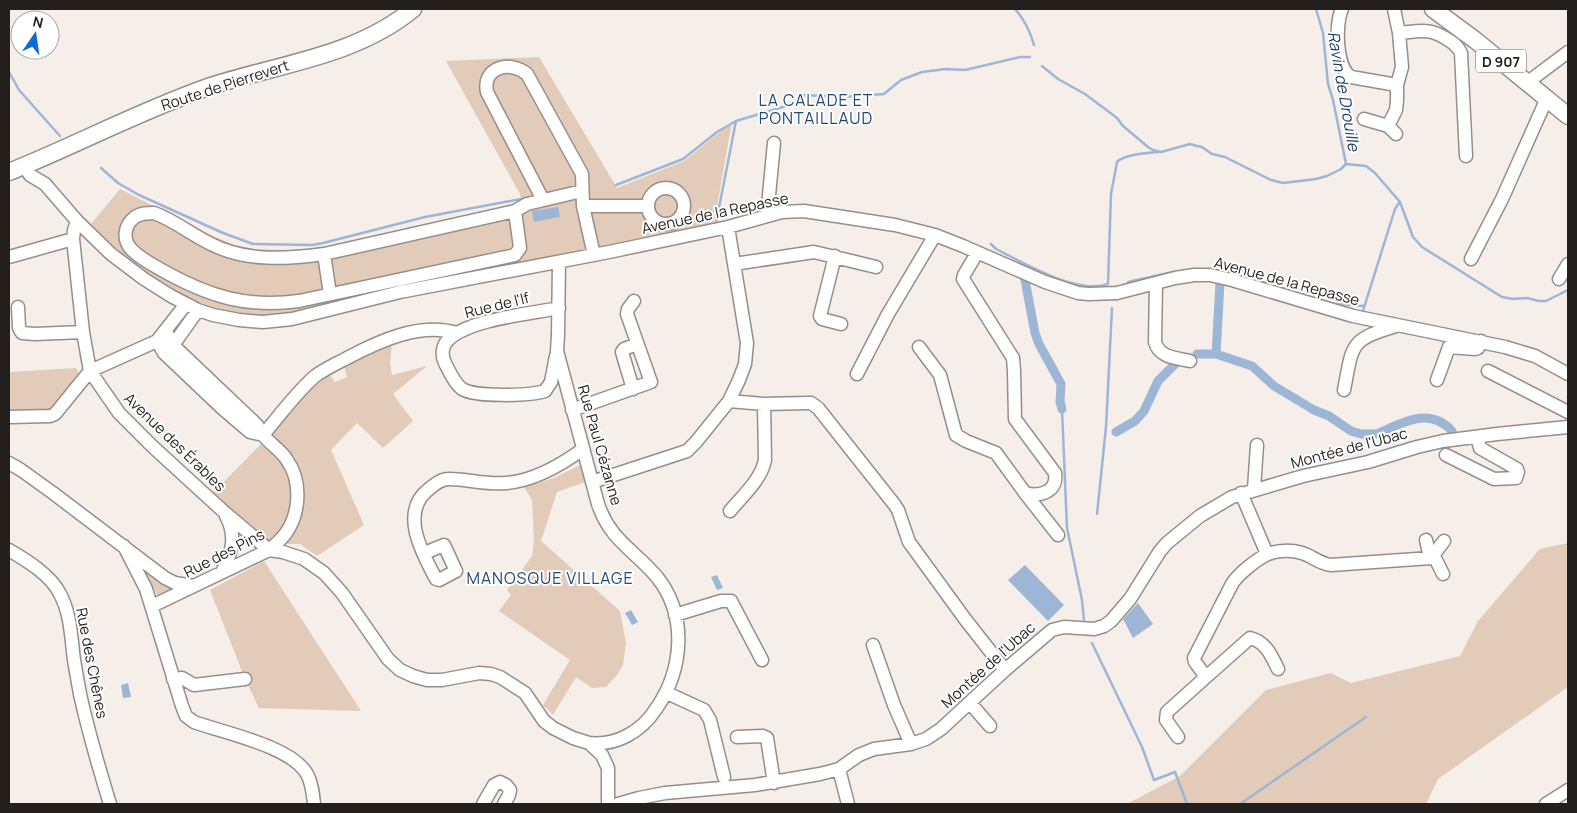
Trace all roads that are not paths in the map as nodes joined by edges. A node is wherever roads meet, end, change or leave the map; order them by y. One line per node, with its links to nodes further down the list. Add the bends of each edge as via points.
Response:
1 (413, 9): 16 (main road, Route de Pierrevert, via 353,44 168,102)
2 (1342, 9): 10 (street, via 1338,33 1340,57 1346,74)
3 (1394, 9): 5 (street)
4 (1442, 17): 5 (street, via 1427,31); 6 (main road, D 907); 7 (street)
5 (1399, 33): 10 (street, via 1402,65)
6 (1475, 40): 7 (street); 9 (main road, D 907)
7 (1459, 47): 15 (street)
8 (1568, 52): 9 (street)
9 (1528, 82): 11 (main road, D 907)
10 (1397, 85): 13 (street, via 1392,130)
11 (1548, 98): 12 (main road, D 907); 33 (street)
12 (1566, 110)
13 (1364, 119)
14 (774, 143): 23 (street)
15 (1466, 156)
16 (24, 168): 17 (street, via 22,174); 24 (street, Avenue de la Repasse, via 45,184)
17 (9, 178)
18 (582, 191): 19 (street); 19 (street, via 582,174 529,77 515,67 503,67 488,78 487,92); 20 (street)
19 (543, 200): 22 (street)
20 (583, 206): 21 (street); 30 (street)
21 (648, 206)
22 (515, 211): 29 (street); 40 (street, via 520,248 515,255)
23 (767, 216): 25 (street, Avenue de la Repasse); 26 (street, Avenue de la Repasse, via 794,211 818,212)
24 (77, 221): 27 (street, Avenue des Érables); 42 (street, Avenue de la Repasse, via 128,267)
25 (728, 227): 30 (street, Avenue de la Repasse); 35 (street)
26 (935, 235): 28 (street, Avenue de la Repasse); 59 (street)
27 (73, 239): 32 (street); 48 (street, Avenue des Érables)
28 (977, 253): 39 (street, Avenue de la Repasse, via 1078,293 1117,293); 78 (street, via 963,279 1012,358 1016,419 1056,475 1045,493)
29 (324, 254): 40 (street); 40 (street, via 280,259 240,254 212,245 154,213 136,217 125,234 129,246 150,263 219,297 276,304)
30 (594, 255): 34 (street, Avenue de la Repasse)
31 (835, 256): 35 (street, via 814,252); 37 (street); 46 (street, via 820,316)
32 (9, 257)
33 (1471, 260)
34 (559, 262): 44 (street, Rue Paul Cézanne); 45 (street, Avenue de la Repasse, via 400,292 282,321 239,320)
35 (734, 264): 64 (street, via 747,338 742,373)
36 (1568, 264): 38 (street)
37 (876, 267)
38 (1559, 280)
39 (1156, 284): 47 (street, Avenue de la Repasse, via 1184,277 1210,276 1353,316); 56 (street, via 1157,348 1165,355)
40 (330, 294)
41 (634, 301): 53 (street, via 626,312)
42 (186, 304): 45 (street, Avenue de la Repasse); 50 (street)
43 (18, 307): 48 (street, via 22,332)
44 (559, 308): 49 (street, Rue de l'If, via 469,326); 55 (street, Rue Paul Cézanne)
45 (198, 310): 52 (street)
46 (841, 324)
47 (1398, 325): 51 (street, Avenue de la Repasse); 63 (street, via 1365,336 1355,346)
48 (83, 332): 57 (street, Avenue des Érables)
49 (457, 333): 55 (street, Rue de l'If, via 444,346 444,360 460,387 478,394 545,391 551,382); 70 (street, via 428,331 388,338 329,367 314,377)
50 (158, 341): 52 (street); 57 (street); 70 (street, Rue des Pins, via 164,353 248,431)
51 (1480, 341): 60 (street, Avenue de la Repasse, via 1528,354); 61 (street, via 1475,349 1449,347)
52 (173, 344): 70 (street, Rue des Pins, via 257,425)
53 (637, 344): 62 (street, via 622,352); 62 (street, via 651,381)
54 (919, 347): 78 (street, via 940,375 956,435 996,453)
55 (557, 351): 66 (street, Rue Paul Cézanne)
56 (1190, 361)
57 (90, 371): 68 (street, via 52,415); 80 (street, Avenue des Érables, via 124,418)
58 (1488, 371): 67 (street)
59 (857, 374)
60 (1568, 374)
61 (1437, 380)
62 (633, 388): 66 (street)
63 (1344, 390)
64 (729, 401): 65 (street); 76 (street, via 687,450)
65 (764, 404): 81 (street, via 764,467); 99 (street, via 811,403 818,408 896,507 907,540)
66 (572, 410): 73 (street, Rue Paul Cézanne)
67 (1568, 412)
68 (9, 417)
69 (1568, 427): 71 (street, Montée de l'Ubac)
70 (263, 435): 86 (street, Rue des Pins, via 288,460 297,488 290,526)
71 (1477, 438): 74 (street, via 1479,448 1518,469 1516,478 1496,479); 77 (street, Montée de l'Ubac, via 1417,447)
72 (1257, 445): 77 (street)
73 (583, 449): 76 (street, Rue Paul Cézanne); 87 (street, via 549,471 513,482 492,484 448,479 436,483 422,494 415,509 414,527)
74 (1446, 455)
75 (9, 463): 90 (street, via 124,546)
76 (592, 482): 95 (street, Rue Paul Cézanne, via 607,524 656,577 667,593)
77 (1254, 489): 79 (street, Montée de l'Ubac)
78 (1026, 493): 82 (street)
79 (1241, 493): 88 (street); 99 (street, Montée de l'Ubac, via 1215,506 1167,543 1111,622 1094,629 1056,628)
80 (223, 511): 86 (street, Avenue des Érables); 91 (street, via 233,538)
81 (730, 511)
82 (1058, 535)
83 (1426, 540): 89 (street)
84 (1444, 541): 89 (street)
85 (9, 550): 117 (street, Rue des Chênes, via 42,573 62,598 86,719)
86 (269, 550): 91 (street, Rue des Pins); 109 (street, via 304,559 324,573 388,659 400,670 427,680 479,673 495,675 525,693 544,721 553,728)
87 (424, 552)
88 (1267, 554): 89 (street, via 1293,552 1331,565); 100 (street, via 1234,581 1196,654 1195,662)
89 (1431, 558): 92 (street, via 1436,560)
90 (141, 567): 93 (street, via 171,582); 94 (street)
91 (222, 572): 93 (street, Rue des Pins)
92 (1443, 574)
93 (194, 586): 94 (street, Rue des Pins)
94 (152, 606): 101 (street)
95 (675, 615): 97 (street, via 731,601); 103 (street, Rue Paul Cézanne, via 678,654)
96 (873, 646): 110 (street)
97 (762, 660)
98 (1278, 669): 100 (street, via 1266,647 1250,638)
99 (1005, 670): 104 (street, Montée de l'Ubac)
100 (1206, 677): 107 (street, via 1166,714 1166,720)
101 (173, 680): 102 (street, via 182,678 194,685); 118 (street, via 186,716 191,721 279,752 302,767 310,781)
102 (245, 680)
103 (667, 693): 108 (street, Rue Paul Cézanne, via 646,723); 113 (street, via 706,712)
104 (970, 703): 105 (street); 110 (street, Montée de l'Ubac, via 932,736)
105 (990, 726)
106 (737, 737): 114 (street, via 766,737)
107 (1178, 737)
108 (619, 740): 109 (street, Rue Paul Cézanne, via 605,744); 111 (street)
109 (589, 743): 111 (street, via 601,753)
110 (911, 744): 112 (street, Montée de l'Ubac, via 874,749)
111 (608, 768): 121 (street)
112 (839, 769): 114 (street, Montée de l'Ubac); 123 (street)
113 (724, 776)
114 (774, 783): 116 (street, Montée de l'Ubac, via 687,790)
115 (1568, 790): 124 (street)
116 (639, 801): 122 (street, Montée de l'Ubac)
117 (110, 804)
118 (314, 804)
119 (483, 804): 120 (street, via 494,785 500,782 510,790)
120 (504, 804)
121 (608, 804)
122 (618, 804)
123 (848, 804)
124 (1546, 804)

